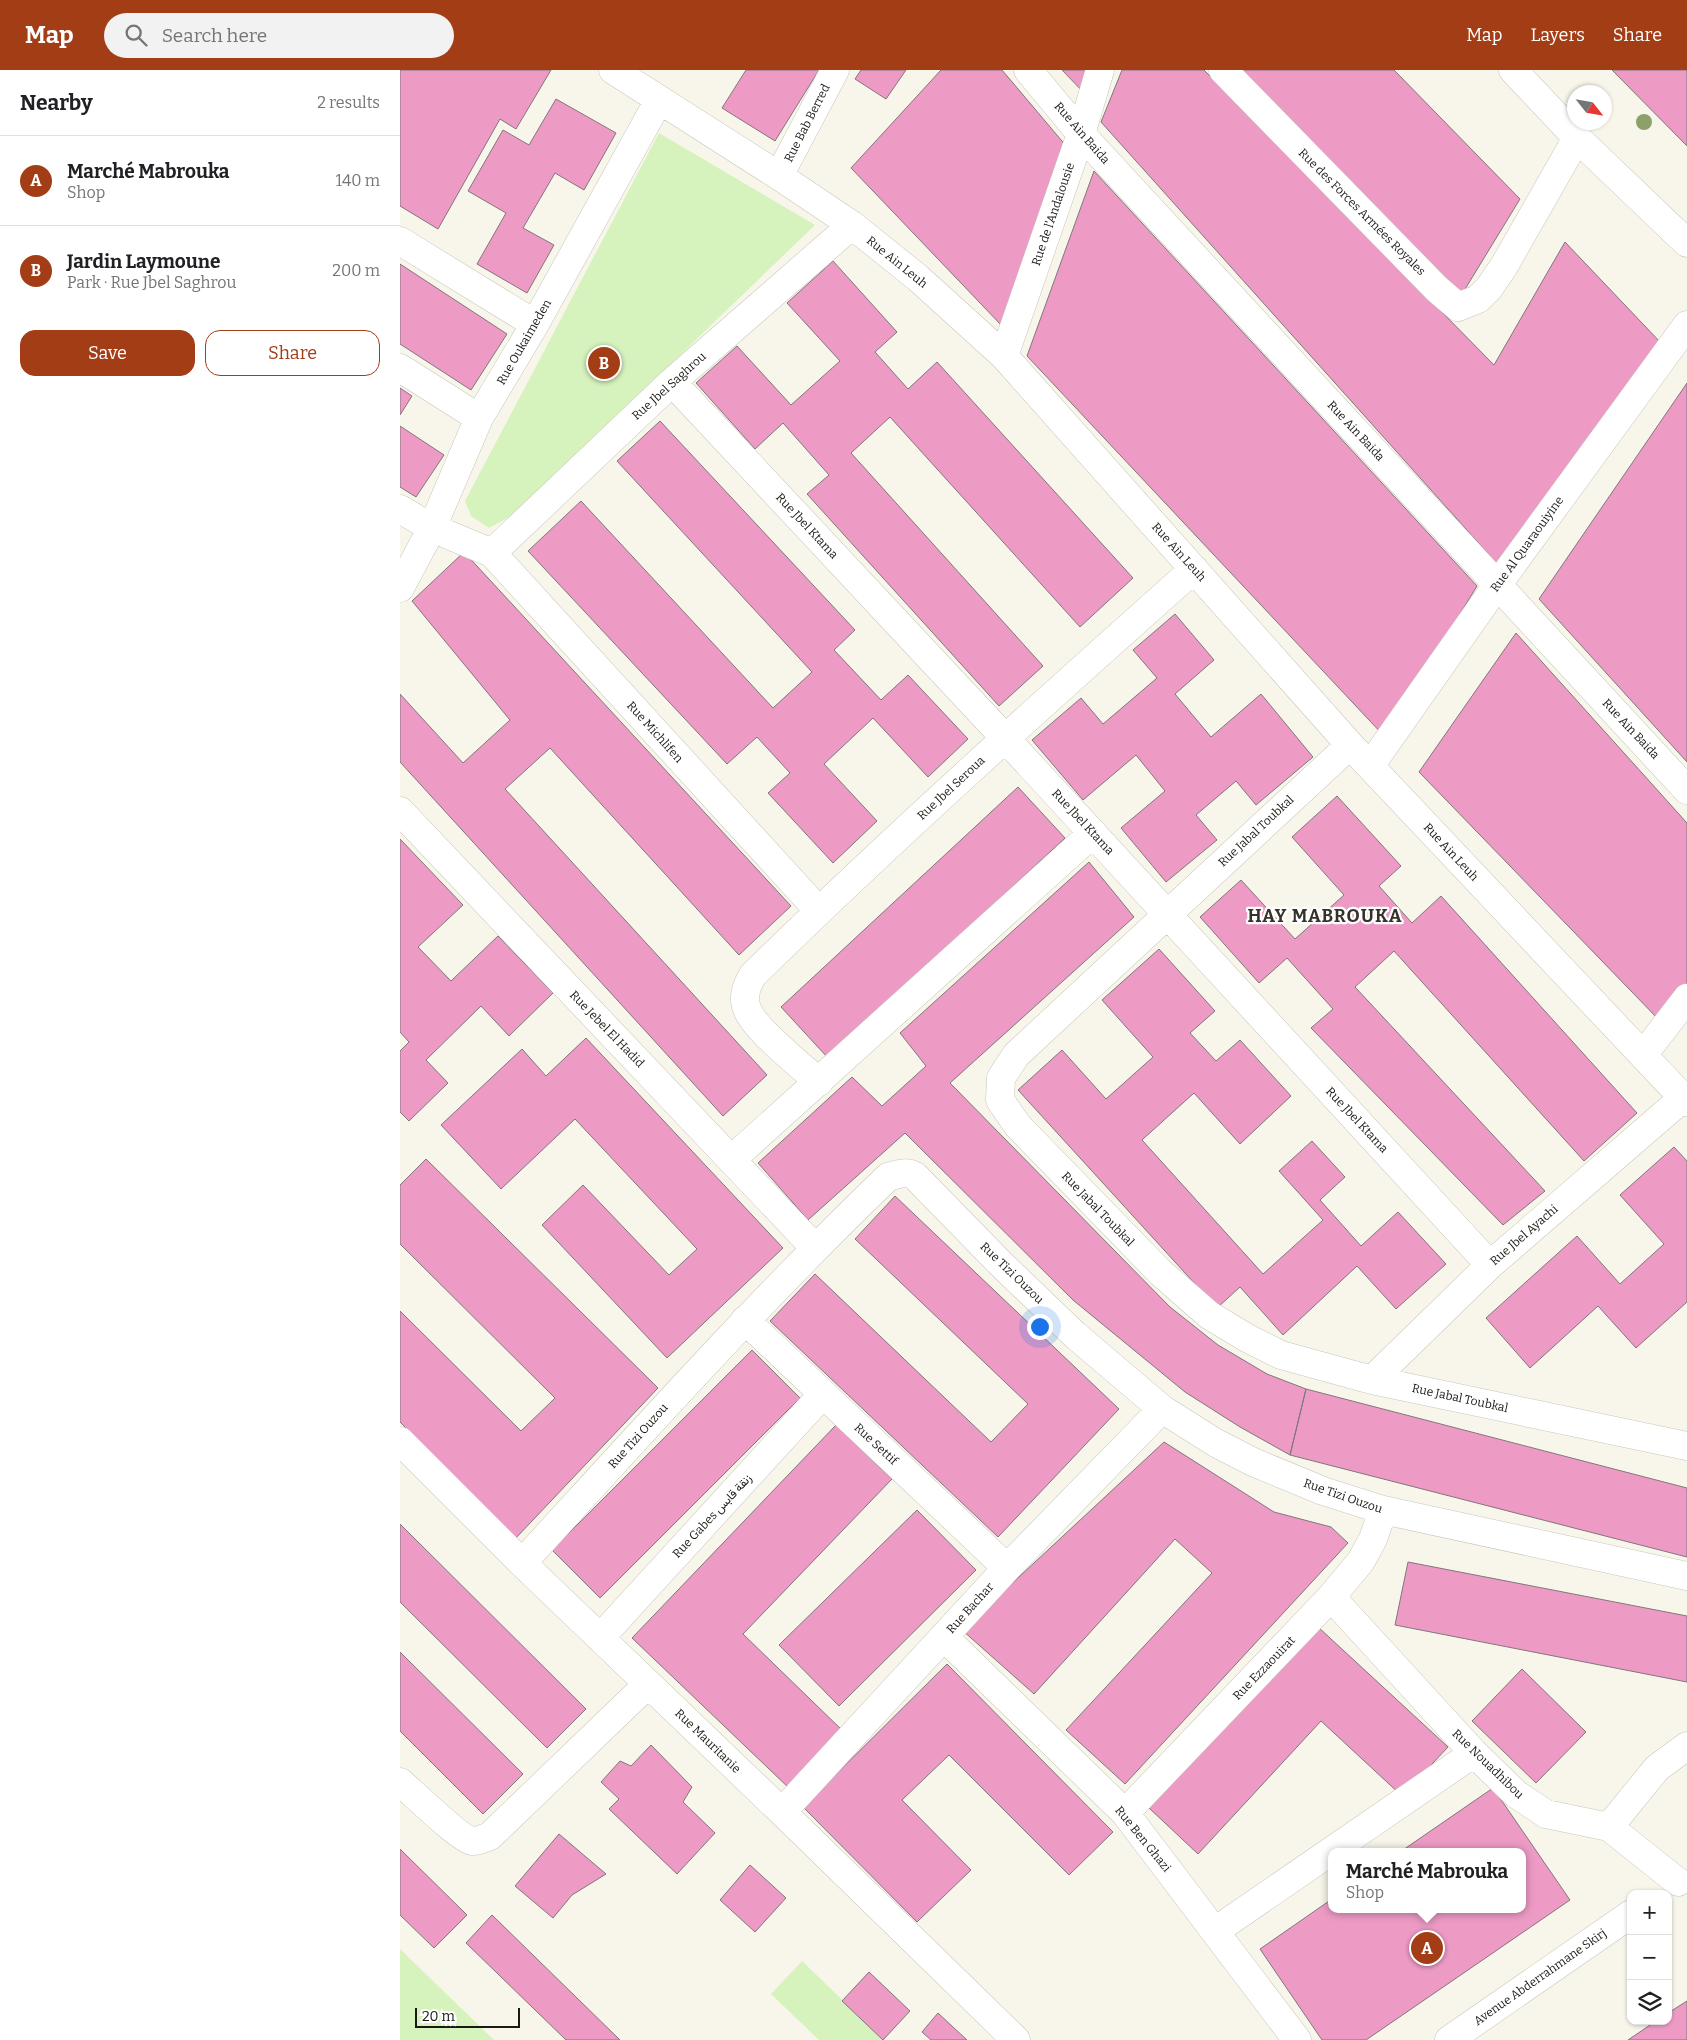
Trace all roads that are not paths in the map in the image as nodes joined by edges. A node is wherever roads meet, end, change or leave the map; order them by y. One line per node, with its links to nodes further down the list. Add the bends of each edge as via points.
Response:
1 (613, 70): 7 (street, Rue Ain Leuh)
2 (834, 70): 10 (street, Rue Bab Berred)
3 (1028, 70): 8 (street, Rue Ain Baida)
4 (1100, 70): 8 (street, Rue de l'Andalousie)
5 (1223, 70): 9 (street, Rue des Forces Armées Royales, via 1355,206 1455,306 1460,307 1484,295)
6 (1513, 70): 9 (street)
7 (659, 100): 10 (street, Rue Ain Leuh); 14 (street, Rue Oukaimeden)
8 (1081, 134): 16 (street, Rue de l'Andalousie); 24 (street, Rue Ain Baida)
9 (1577, 138): 13 (street)
10 (779, 176): 11 (street, Rue Ain Leuh)
11 (852, 225): 16 (street, Rue Ain Leuh, via 918,278); 18 (street, Rue Jbel Saghrou)
12 (400, 241): 14 (street)
13 (1687, 244)
14 (535, 324): 19 (street, Rue Oukaimeden)
15 (1687, 324): 24 (street, Rue Al Quaraouiyine)
16 (1004, 356): 23 (street, Rue Ain Leuh)
17 (400, 368): 19 (street)
18 (672, 382): 22 (street, Rue Jbel Saghrou); 26 (street, Rue Jbel Ktama)
19 (479, 418): 21 (street, Rue Oukaimeden)
20 (400, 509): 21 (street)
21 (432, 528): 22 (street); 25 (street, Rue Oukaimeden)
22 (492, 553): 32 (street, Rue Michlifen)
23 (1194, 569): 26 (street, Rue Jbel Seroua); 27 (street, Rue Ain Leuh)
24 (1498, 584): 28 (street, Rue Al Quaraouiyine); 29 (street, Rue Ain Baida)
25 (400, 588)
26 (1005, 738): 31 (street, Rue Jbel Ktama); 32 (street, Rue Jbel Seroua)
27 (1350, 745): 28 (street, Rue Ain Leuh); 33 (street, Rue Jabal Toubkal)
28 (1370, 766): 35 (street, Rue Ain Leuh)
29 (1687, 790)
30 (400, 811): 38 (street, Rue Jebel El Hadid)
31 (1093, 833): 33 (street, Rue Jbel Ktama); 36 (street)
32 (819, 911): 36 (street, Rue Jbel Seroua, via 754,975 747,984 745,998 756,1024)
33 (1168, 913): 40 (street, Rue Jbel Ktama); 42 (street, Rue Jabal Toubkal, via 1016,1055 1001,1078 1000,1100 1024,1134 1161,1273 1209,1315 1281,1355)
34 (1687, 998): 35 (street)
35 (1643, 1055): 37 (street, Rue Ain Leuh)
36 (819, 1082): 38 (street)
37 (1685, 1100): 40 (street, Rue Jbel Ayachi)
38 (731, 1160): 39 (street, Rue Jebel El Hadid)
39 (814, 1248): 41 (street, Rue Tizi Ouzou); 44 (street, Rue Tizi Ouzou, via 888,1177 910,1173 1075,1334)
40 (1490, 1264): 42 (street, Rue Jbel Ayachi)
41 (745, 1320): 43 (street, Rue Settif); 48 (street, Rue Tizi Ouzou)
42 (1372, 1380): 46 (street, Rue Jabal Toubkal)
43 (824, 1394): 49 (street, Rue Settif); 53 (street, Rue Gabes زنقة قابس)
44 (1162, 1409): 47 (street, Rue Tizi Ouzou, via 1216,1444 1253,1462 1323,1491); 49 (street, Rue Bachar)
45 (400, 1441): 48 (street, Rue Mauritanie)
46 (1687, 1446)
47 (1383, 1510): 50 (street, Rue Tizi Ouzou); 51 (street, Rue Ezzaouirat, via 1362,1561)
48 (522, 1563): 53 (street, Rue Mauritanie)
49 (1007, 1568): 52 (street, Rue Bachar)
50 (1687, 1576)
51 (1331, 1597): 56 (street, Rue Nouadhibou); 59 (street, Rue Ezzaouirat)
52 (944, 1637): 58 (street, Rue Bachar); 59 (street, Rue Ben Ghazi)
53 (600, 1638): 54 (street, Rue Mauritanie)
54 (648, 1684): 57 (street, via 490,1836 481,1840 470,1841 457,1832); 58 (street, Rue Mauritanie)
55 (1687, 1746): 60 (street, via 1657,1768)
56 (1474, 1753): 60 (street, Rue Nouadhibou, via 1516,1794 1546,1814); 61 (street)
57 (400, 1782)
58 (782, 1812): 66 (street, Rue Mauritanie)
59 (1125, 1813): 65 (street, Rue Ben Ghazi)
60 (1609, 1827): 63 (street, Rue Nouadhibou, via 1634,1844)
61 (1336, 1848)
62 (1328, 1853): 65 (street)
63 (1675, 1884)
64 (1627, 1917): 68 (street, Avenue Abderrahmane Skirj)
65 (1215, 1931): 67 (street, Rue Ben Ghazi)
66 (1016, 2040)
67 (1298, 2040)
68 (1449, 2040)

